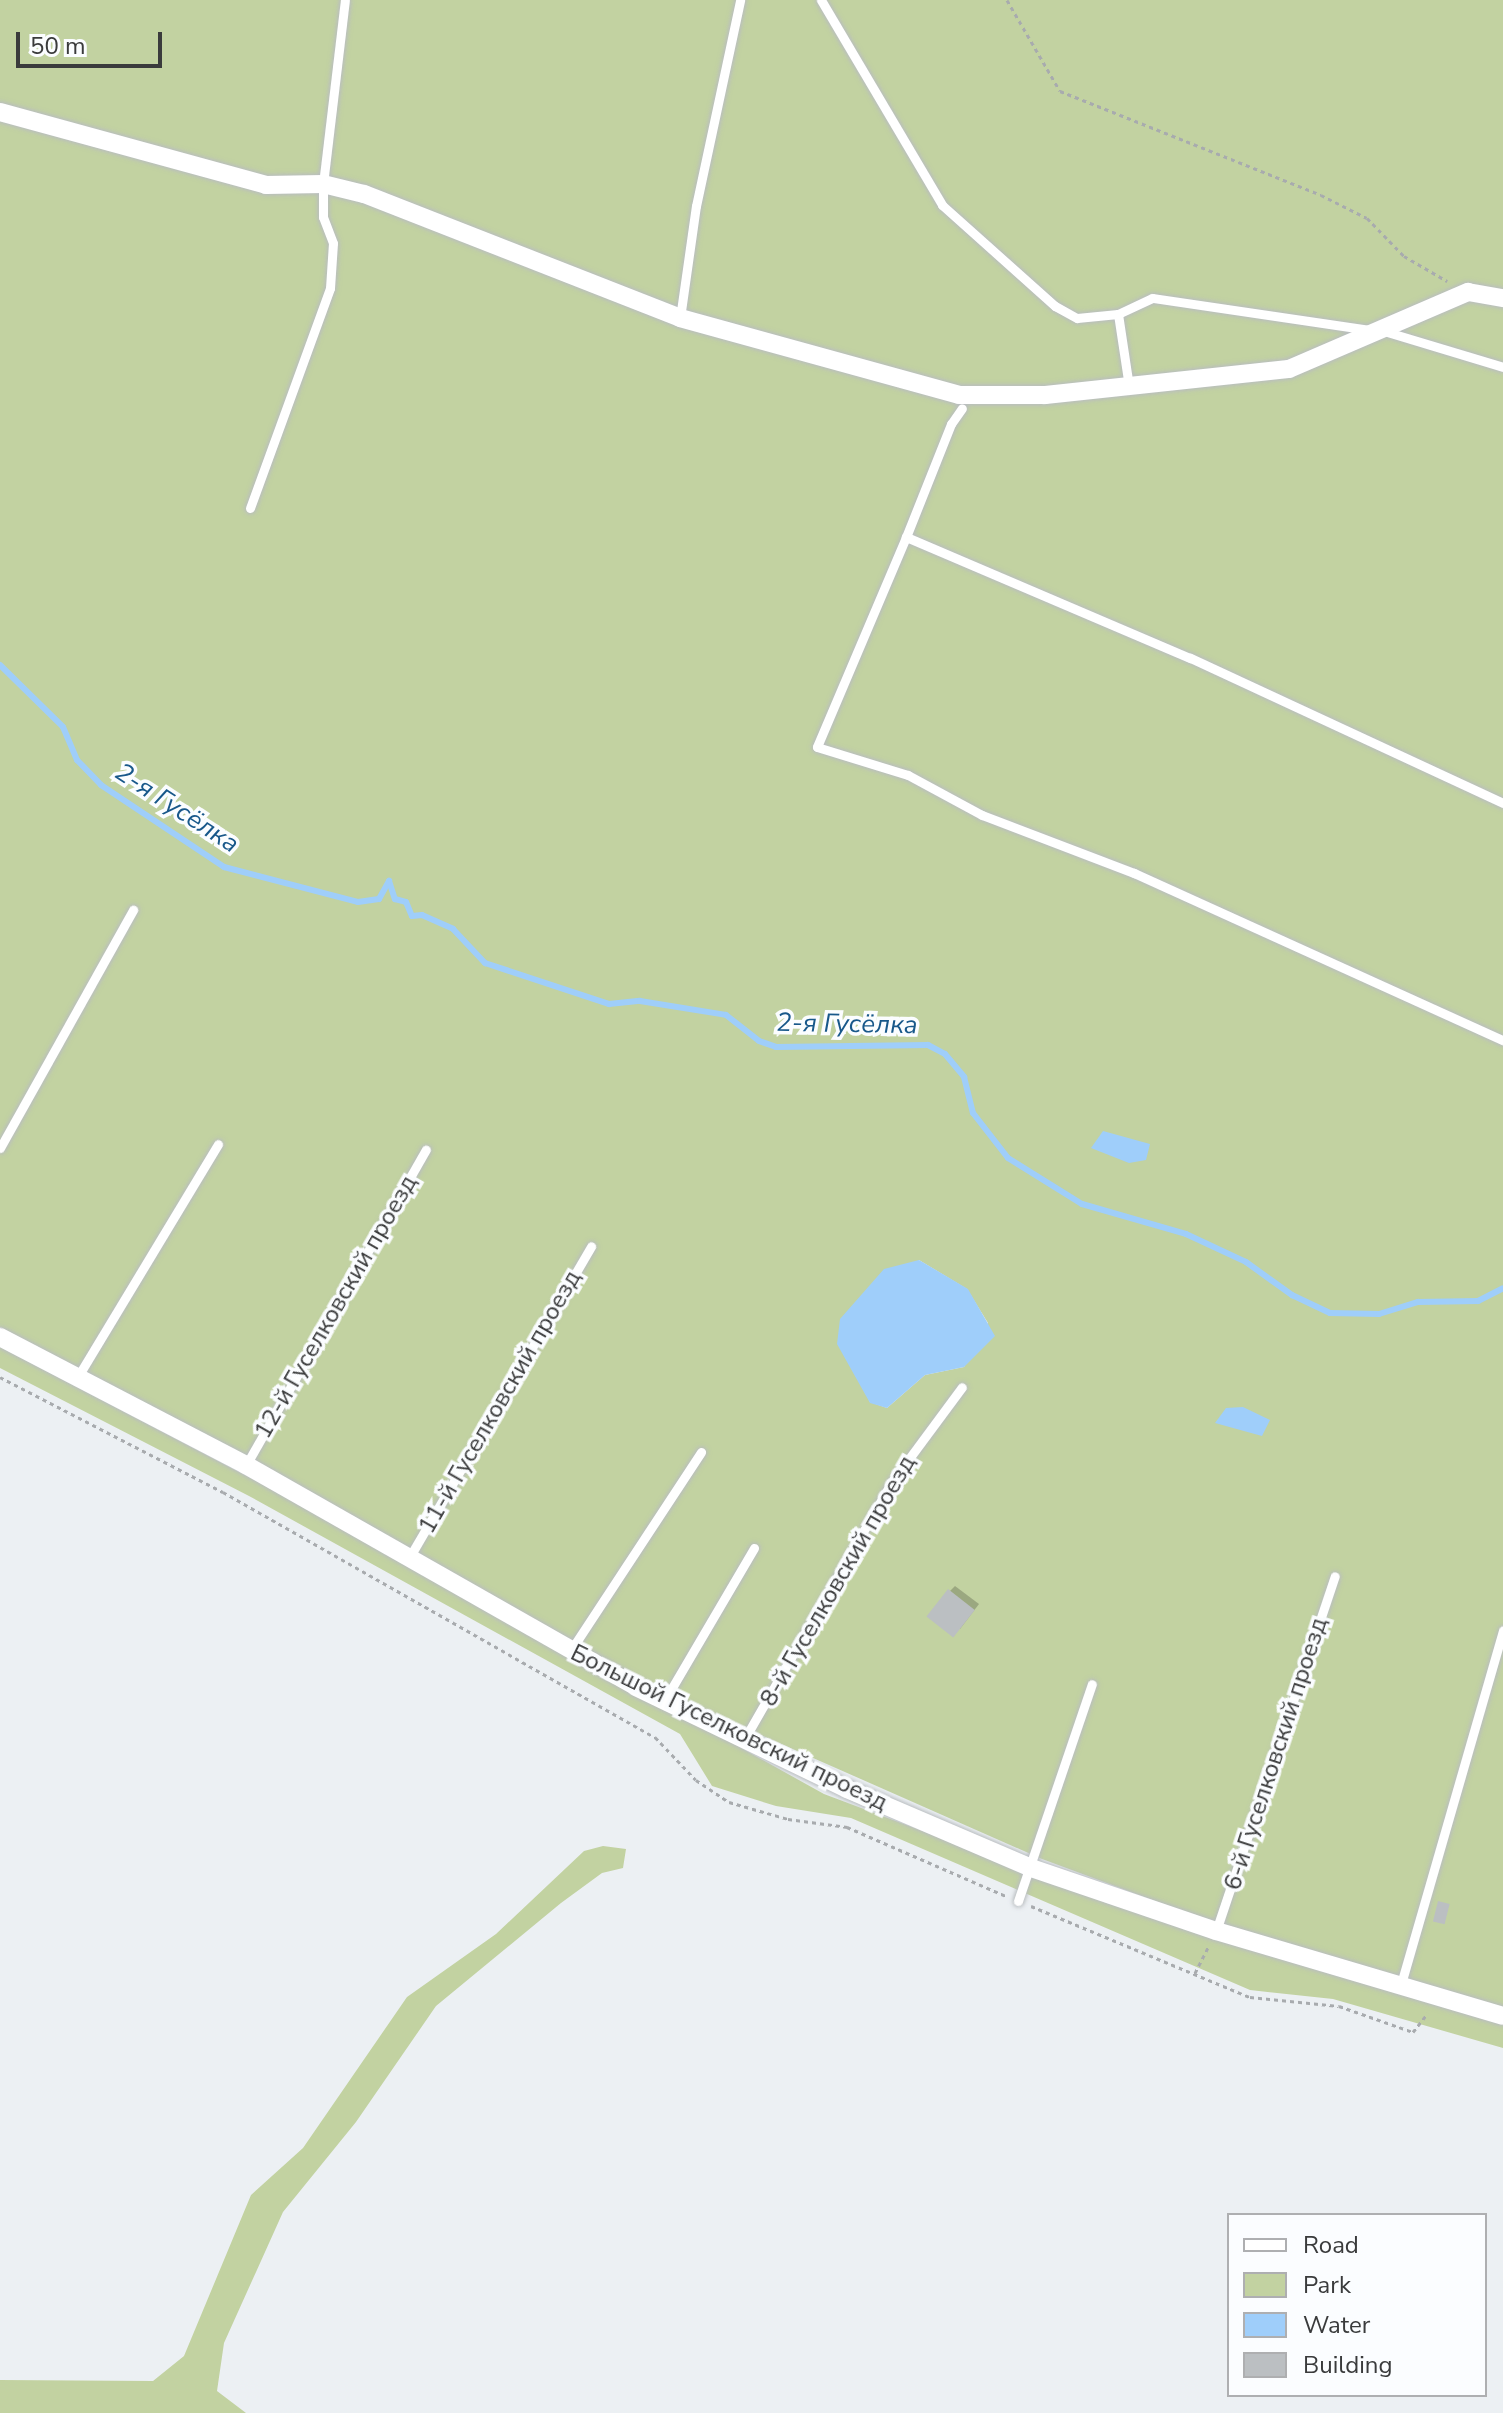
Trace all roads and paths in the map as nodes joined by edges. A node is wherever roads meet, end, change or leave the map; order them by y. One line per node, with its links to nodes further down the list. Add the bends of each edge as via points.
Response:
1 (345, 0): 6 (lane)
2 (740, 0): 10 (lane, via 696,206)
3 (821, 0): 9 (lane, via 942,205 1055,306 1077,318)
4 (1007, 0): 7 (path, via 1060,91 1321,195 1367,218 1404,256)
5 (0, 112): 6 (street, via 266,185)
6 (323, 184): 10 (street, via 364,194); 15 (lane, via 323,217 333,243 330,288)
7 (1468, 292): 8 (street); 11 (street)
8 (1503, 298)
9 (1118, 314): 11 (lane, via 1153,298); 13 (lane)
10 (680, 318): 13 (street, via 959,395)
11 (1382, 331): 12 (lane); 13 (street, via 1289,369)
12 (1503, 367)
13 (1129, 387)
14 (962, 408): 16 (lane)
15 (250, 508)
16 (906, 537): 17 (lane, via 1190,658); 19 (lane, via 817,747 908,775 982,815 1134,873)
17 (1503, 803)
18 (133, 910): 21 (lane)
19 (1503, 1040)
20 (218, 1144): 25 (lane)
21 (0, 1148)
22 (426, 1150): 28 (lane, 12-й Гуселковский проезд)
23 (591, 1246): 30 (lane, 11-й Гуселковский проезд)
24 (0, 1337): 25 (street, Большой Гуселковский проезд)
25 (77, 1378): 28 (street, Большой Гуселковский проезд)
26 (962, 1387): 36 (lane, 8-й Гуселковский проезд, via 891,1483)
27 (701, 1452): 33 (lane)
28 (246, 1465): 30 (street, Большой Гуселковский проезд)
29 (754, 1548): 35 (lane)
30 (409, 1558): 33 (street, Большой Гуселковский проезд)
31 (1335, 1576): 39 (lane, 6-й Гуселковский проезд)
32 (1503, 1630): 41 (lane)
33 (571, 1650): 35 (street, Большой Гуселковский проезд)
34 (1092, 1684): 37 (lane)
35 (666, 1698): 36 (street, Большой Гуселковский проезд)
36 (745, 1738): 37 (street, Большой Гуселковский проезд, via 847,1789)
37 (1031, 1868): 38 (lane); 39 (street, Большой Гуселковский проезд)
38 (1018, 1901)
39 (1216, 1931): 40 (path); 41 (street, Большой Гуселковский проезд)
40 (1195, 1973)
41 (1401, 1984): 42 (street, Большой Гуселковский проезд)
42 (1503, 2016)

